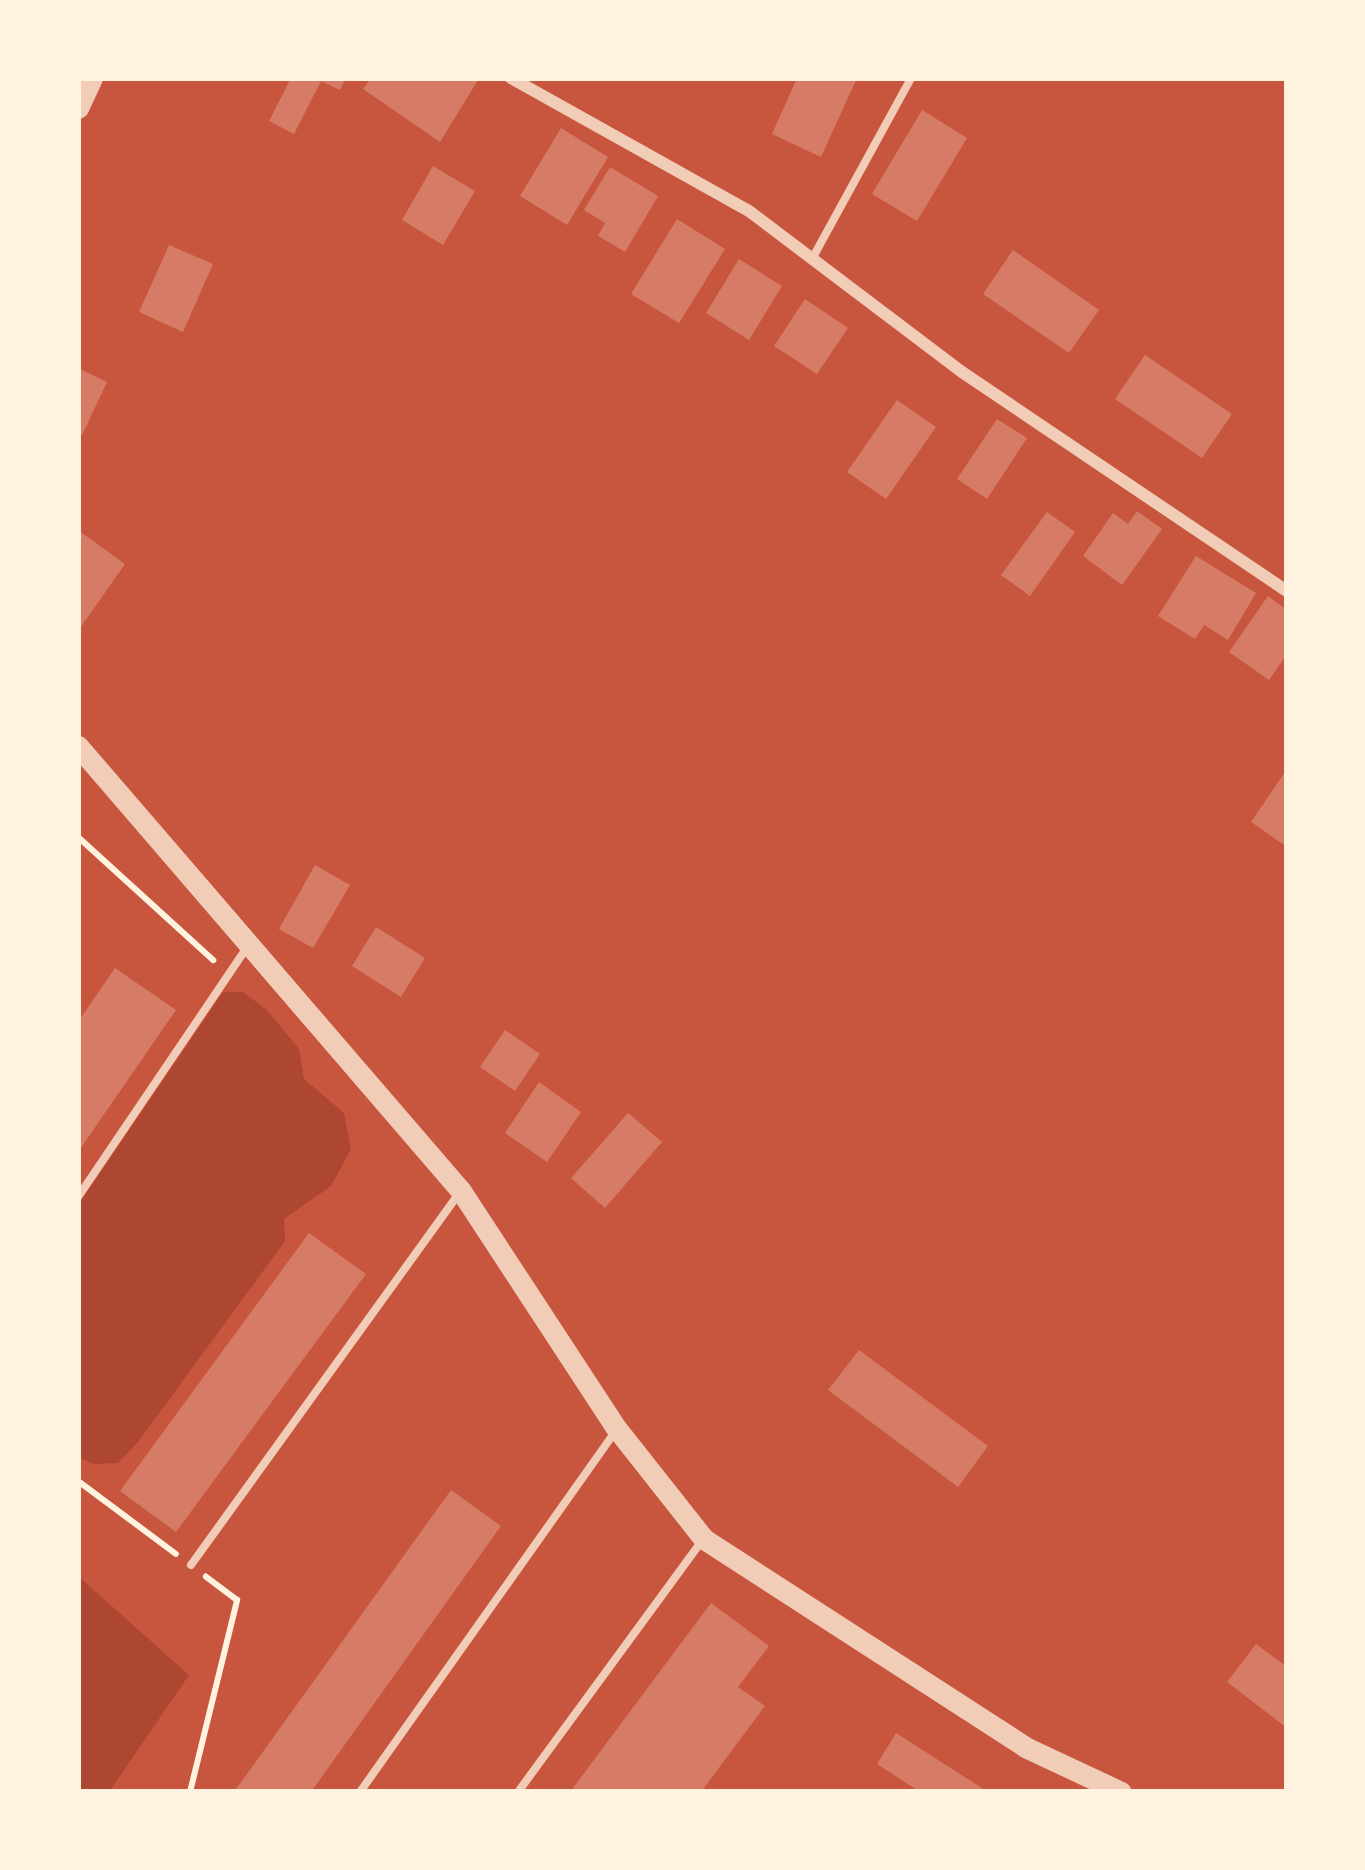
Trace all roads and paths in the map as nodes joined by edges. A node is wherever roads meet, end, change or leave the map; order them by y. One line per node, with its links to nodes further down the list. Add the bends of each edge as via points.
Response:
1 (92, 78): 4 (street)
2 (511, 78): 5 (street, via 749,212)
3 (911, 78): 5 (lane)
4 (78, 108)
5 (812, 261): 6 (street)
6 (1287, 591)
7 (78, 746): 9 (street)
8 (78, 837): 10 (path)
9 (253, 940): 10 (lane); 11 (street)
10 (229, 975): 12 (lane)
11 (461, 1191): 13 (street); 16 (lane)
12 (78, 1196)
13 (617, 1429): 15 (street); 18 (lane)
14 (78, 1481): 16 (path)
15 (704, 1538): 19 (lane); 20 (street, via 1025,1747)
16 (191, 1565): 17 (path, via 237,1600)
17 (190, 1792)
18 (360, 1792)
19 (518, 1792)
20 (1120, 1792)

